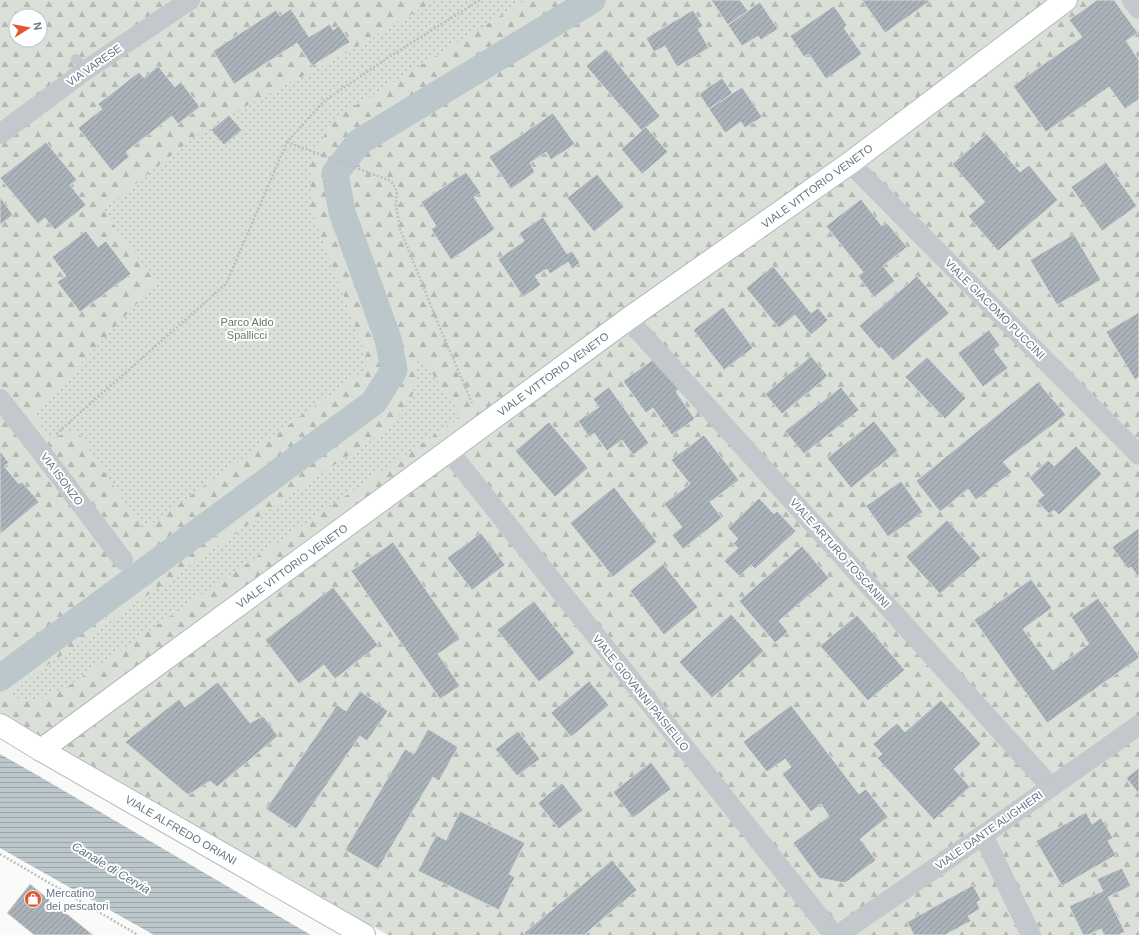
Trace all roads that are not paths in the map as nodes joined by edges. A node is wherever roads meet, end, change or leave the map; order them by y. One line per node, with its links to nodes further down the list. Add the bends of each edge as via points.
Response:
1 (190, 0): 5 (street, VIA VARESE, via 81,65)
2 (1066, 0): 6 (street, VIALE VITTORIO VENETO)
3 (1132, 0): 4 (street)
4 (1139, 9)
5 (0, 134)
6 (850, 163): 7 (street, VIALE VITTORIO VENETO); 10 (street, VIALE GIACOMO PUCCINI)
7 (628, 320): 9 (street, VIALE VITTORIO VENETO); 15 (street, VIALE ARTURO TOSCANINI)
8 (0, 399): 11 (street, VIA ISONZO)
9 (448, 451): 14 (street, VIALE VITTORIO VENETO); 18 (street, VIALE GIOVANNI PAISIELLO)
10 (1139, 455)
11 (123, 560)
12 (0, 725): 14 (street, VIALE ALFREDO ORIANI)
13 (1139, 725): 15 (street, VIALE DANTE ALIGHIERI)
14 (41, 750): 17 (street, VIALE ALFREDO ORIANI)
15 (1051, 787): 16 (street, VIALE DANTE ALIGHIERI)
16 (983, 835): 19 (street, VIALE DANTE ALIGHIERI); 20 (street)
17 (364, 935)
18 (834, 935)
19 (838, 935)
20 (1031, 935)

